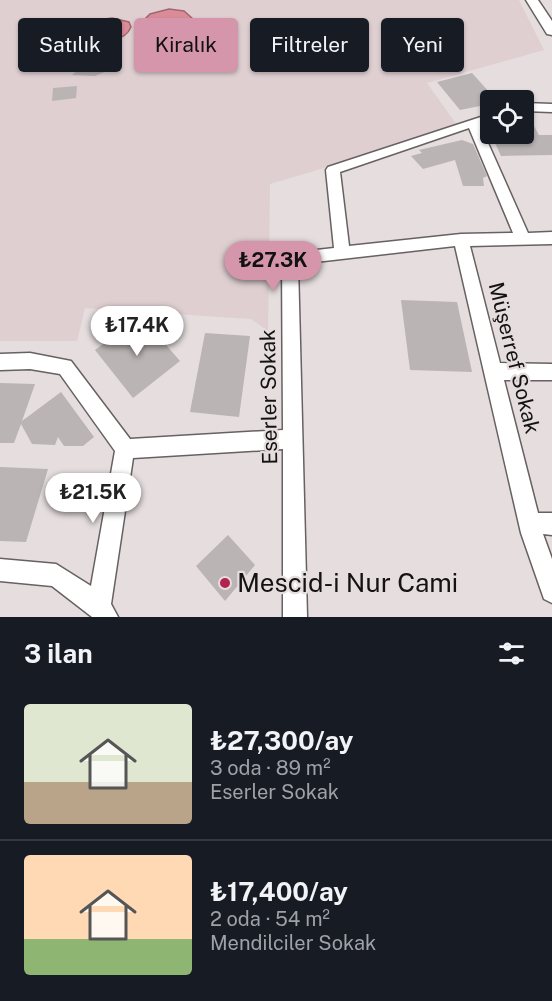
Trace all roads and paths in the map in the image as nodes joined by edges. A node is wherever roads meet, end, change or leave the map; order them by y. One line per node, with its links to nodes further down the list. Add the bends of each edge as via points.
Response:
1 (532, 0): 2 (street)
2 (550, 26)
3 (534, 107): 4 (street)
4 (552, 108)
5 (480, 121): 6 (street)
6 (473, 123): 7 (street); 10 (street, via 333,170)
7 (523, 238): 8 (street, Eserler Sokak); 9 (street, Eserler Sokak)
8 (552, 238)
9 (461, 240): 10 (street, Eserler Sokak); 12 (street, Müşerref Sokak)
10 (342, 253): 14 (street, Eserler Sokak, via 290,259)
11 (0, 362): 15 (street, via 30,361 65,367)
12 (495, 371): 13 (street); 16 (street, Müşerref Sokak)
13 (552, 372)
14 (292, 439): 15 (street); 21 (street, Eserler Sokak)
15 (125, 448): 20 (street)
16 (530, 523): 17 (street); 19 (street, Müşerref Sokak)
17 (552, 524)
18 (0, 570): 20 (street, via 56,575)
19 (552, 591)
20 (103, 611)
21 (295, 617)

